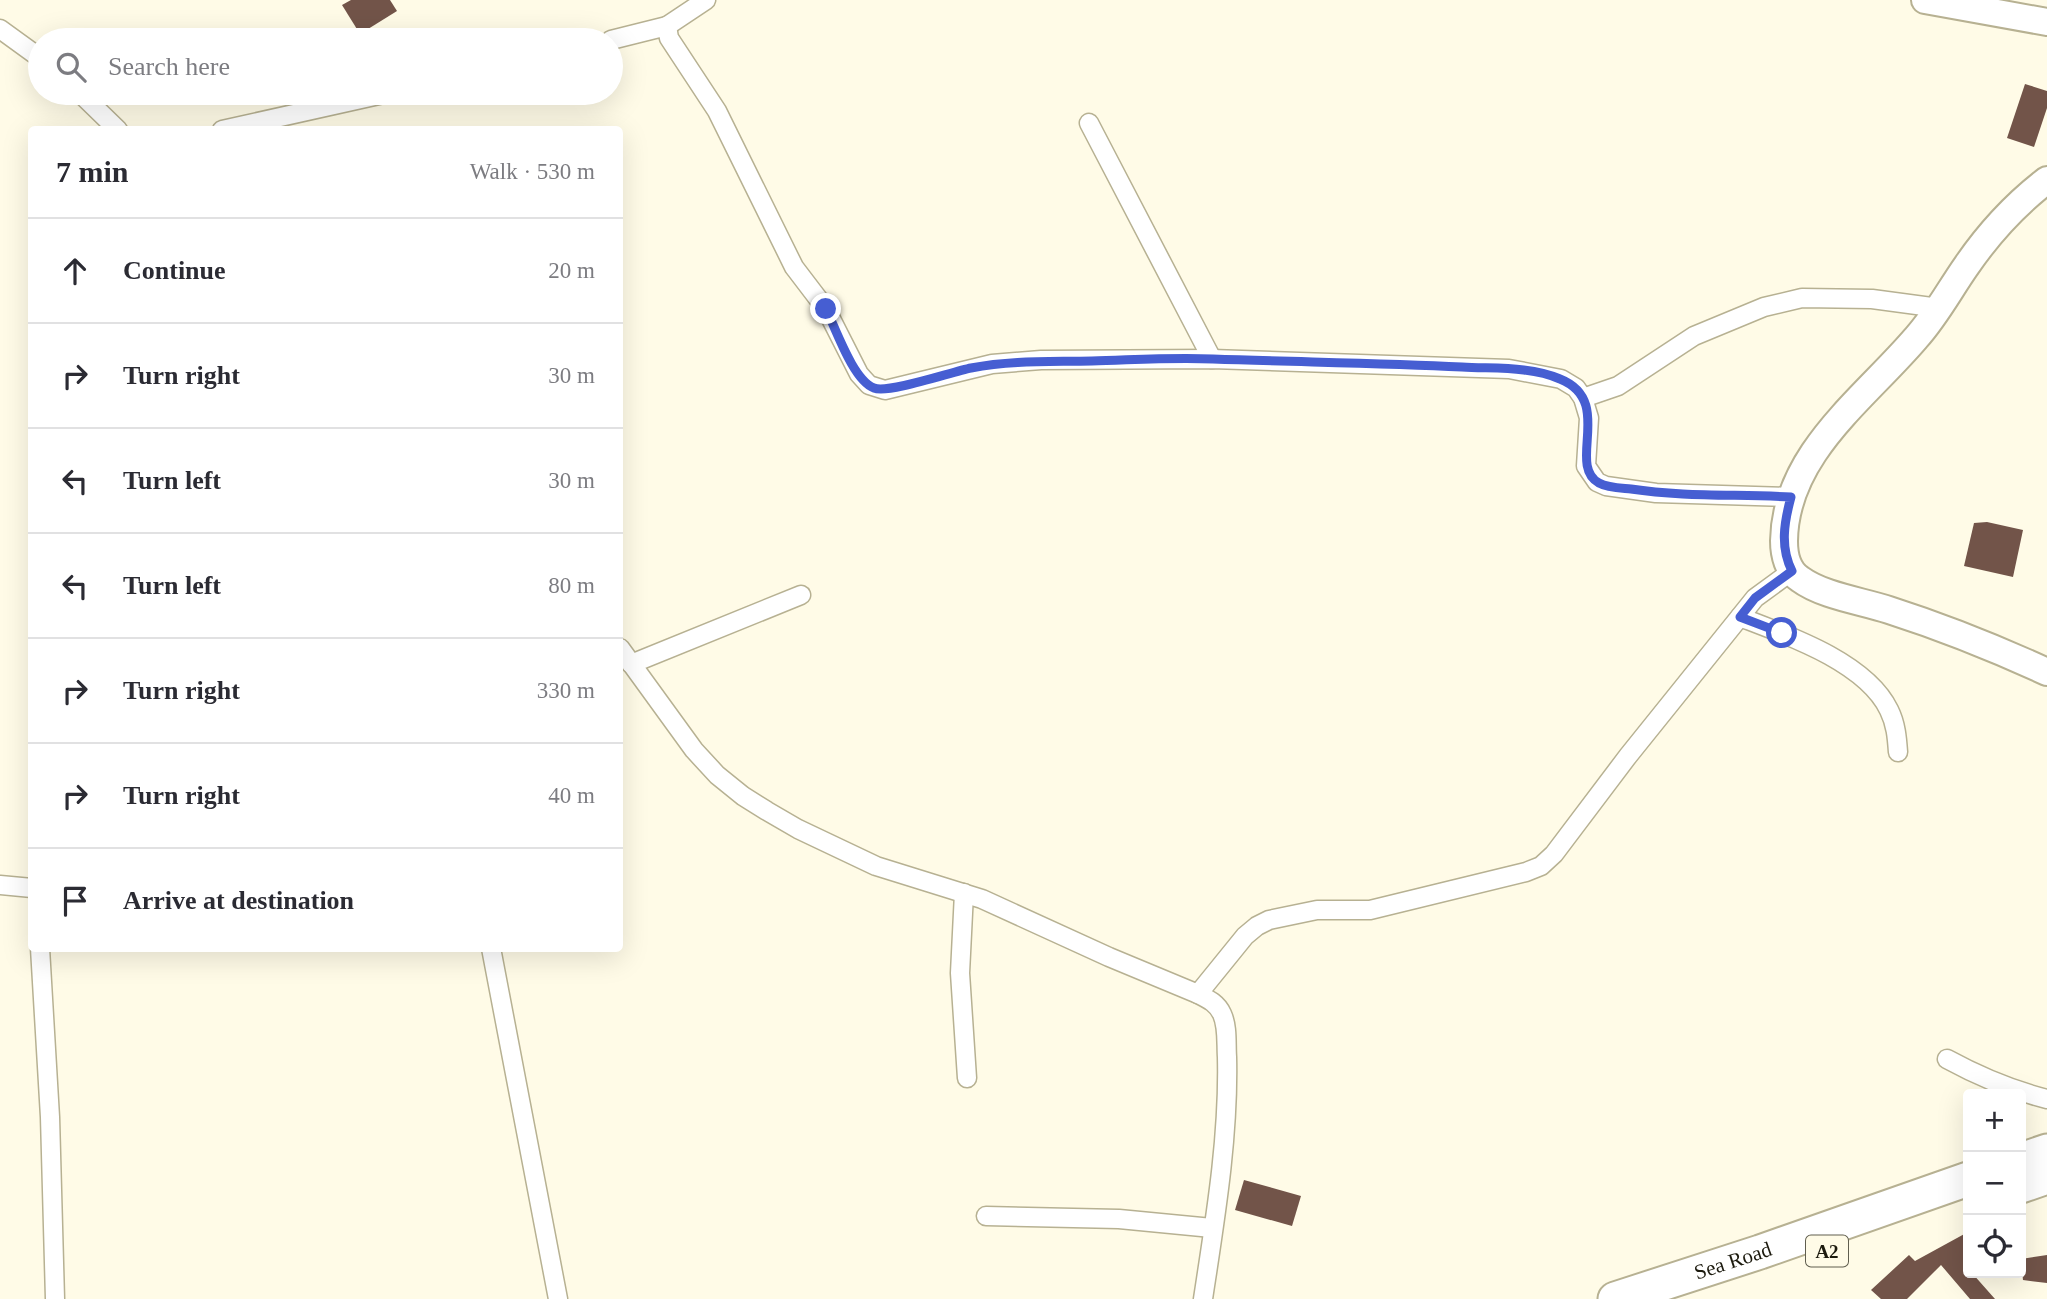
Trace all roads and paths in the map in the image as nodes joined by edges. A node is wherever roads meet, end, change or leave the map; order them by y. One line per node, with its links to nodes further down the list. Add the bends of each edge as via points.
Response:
1 (706, 0): 4 (street)
2 (1925, 0): 3 (street)
3 (2047, 22)
4 (667, 26): 6 (street); 15 (street, via 669,38 716,111 794,267 826,309 859,374 873,388 885,390 992,364)
5 (0, 29): 7 (street)
6 (623, 37)
7 (28, 49)
8 (92, 105): 11 (street)
9 (334, 105): 12 (street)
10 (1088, 123): 15 (street)
11 (114, 126)
12 (240, 126)
13 (2047, 180): 14 (street, via 1984,242)
14 (1939, 308): 16 (street, via 1872,299 1802,298 1764,307 1695,336 1618,386); 17 (street, via 1828,433 1809,458)
15 (1212, 359): 16 (street, via 1509,369 1561,379)
16 (1583, 398): 17 (street, via 1589,418 1586,466 1597,482 1656,493)
17 (1791, 497): 18 (street, via 1784,550)
18 (1792, 571): 20 (street, via 1755,598); 23 (street, via 1799,579 1839,597 1938,626)
19 (801, 595): 22 (street)
20 (1740, 617): 24 (street, via 1831,655 1877,692 1889,709); 30 (street, via 1541,866 1370,910 1317,910 1269,920 1245,936)
21 (623, 652): 22 (street)
22 (631, 663): 27 (street, via 694,750 743,796 798,829 876,866)
23 (2047, 672)
24 (1898, 752)
25 (0, 885): 26 (street)
26 (28, 888)
27 (964, 892): 30 (street); 32 (street, via 960,973)
28 (40, 952): 42 (street)
29 (492, 952): 43 (street)
30 (1198, 994): 41 (street, via 1218,1007 1225,1027 1227,1082)
31 (1947, 1059): 33 (street, via 1980,1077)
32 (967, 1078)
33 (2047, 1099)
34 (2047, 1151): 35 (highway)
35 (2026, 1158)
36 (2047, 1177): 38 (highway)
37 (1963, 1181): 45 (highway, Sea Road / A2)
38 (2026, 1184)
39 (1963, 1205): 46 (highway, Sea Road / A2)
40 (986, 1216): 41 (street, via 1119,1219)
41 (1212, 1228): 44 (street)
42 (55, 1299)
43 (558, 1299)
44 (1203, 1299)
45 (1615, 1299)
46 (1685, 1299)

